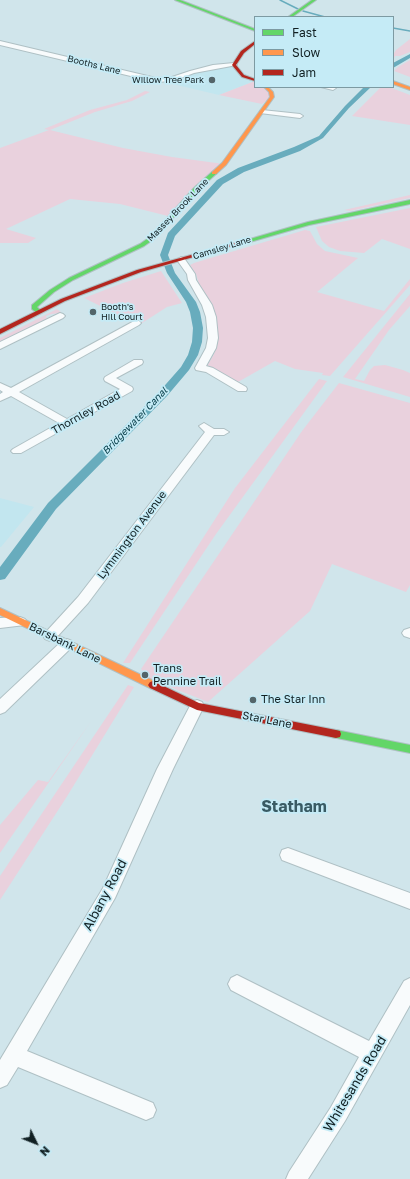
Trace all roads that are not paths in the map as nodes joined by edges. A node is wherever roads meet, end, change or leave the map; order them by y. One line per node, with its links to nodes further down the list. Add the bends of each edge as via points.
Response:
1 (177, 0): 5 (main road)
2 (194, 0): 6 (main road)
3 (314, 0): 4 (main road)
4 (291, 16)
5 (254, 27)
6 (254, 27)
7 (0, 43): 9 (street, Booths Lane, via 156,80 174,79 213,67)
8 (253, 43): 9 (main road, via 242,52)
9 (234, 65): 11 (main road, via 243,76)
10 (395, 78): 12 (main road); 14 (main road)
11 (254, 80)
12 (410, 81)
13 (267, 88): 15 (main road, Massey Brook Lane, via 272,97)
14 (410, 89)
15 (262, 112): 16 (street); 19 (main road, Massey Brook Lane, via 224,164 196,189 152,238 52,291 34,306)
16 (299, 116)
17 (410, 202): 18 (main road, Camsley Lane, via 308,224)
18 (179, 261): 19 (main road, Camsley Lane, via 104,283); 26 (street, via 191,274 211,317 211,348 200,368 209,370)
19 (39, 312): 22 (main road, Camsley Lane)
20 (60, 316): 23 (street)
21 (136, 323): 27 (street)
22 (0, 332)
23 (0, 346)
24 (138, 362): 29 (street, Thornley Road, via 109,379 128,389)
25 (0, 386): 27 (street)
26 (242, 389)
27 (11, 392): 28 (street); 29 (street)
28 (0, 398)
29 (67, 423): 31 (street, Thornley Road)
30 (224, 432): 35 (street, Lymmington Avenue, via 207,429 83,600)
31 (17, 451)
32 (0, 611): 33 (main road, Barsbank Lane)
33 (20, 622): 34 (street); 35 (main road, Barsbank Lane)
34 (0, 623)
35 (50, 636): 36 (main road, Barsbank Lane)
36 (66, 644): 37 (main road, Barsbank Lane); 39 (street)
37 (130, 675): 38 (main road, Star Lane)
38 (197, 706): 40 (main road, Star Lane); 46 (street, Albany Road, via 109,893)
39 (0, 708)
40 (410, 749)
41 (288, 855): 42 (street)
42 (410, 901)
43 (237, 984): 45 (street)
44 (410, 987): 45 (street, Whitesands Road)
45 (373, 1054): 49 (street, Whitesands Road)
46 (13, 1055): 47 (street, Albany Road); 48 (street)
47 (0, 1078)
48 (146, 1110)
49 (296, 1179)

